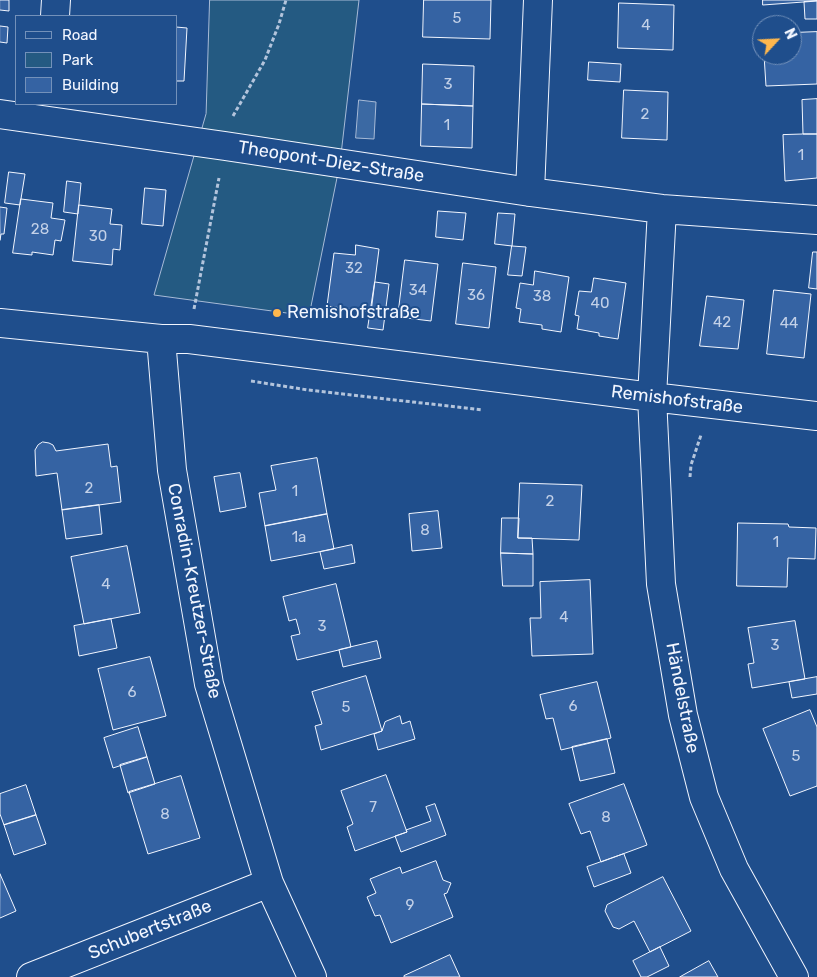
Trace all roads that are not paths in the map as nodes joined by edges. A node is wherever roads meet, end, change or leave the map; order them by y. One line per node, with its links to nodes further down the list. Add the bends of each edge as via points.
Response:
1 (56, 0): 3 (street)
2 (538, 0): 6 (street)
3 (55, 15)
4 (50, 112): 5 (street, Theopont-Diez-Straße); 6 (street, Theopont-Diez-Straße)
5 (0, 114)
6 (530, 192): 7 (street, Theopont-Diez-Straße)
7 (662, 209): 8 (street, Theopont-Diez-Straße); 11 (street)
8 (817, 220)
9 (0, 323): 10 (street, Remishofstraße)
10 (161, 339): 11 (street, Remishofstraße, via 189,339); 13 (street, Conradin-Kreutzer-Straße, via 172,470 209,684)
11 (652, 397): 12 (street, Remishofstraße); 16 (street, Händelstraße, via 661,584 683,715 704,797 726,851)
12 (817, 416)
13 (269, 883): 14 (street, Schubertstraße); 15 (street, Conradin-Kreutzer-Straße)
14 (31, 977)
15 (312, 977)
16 (794, 977)

